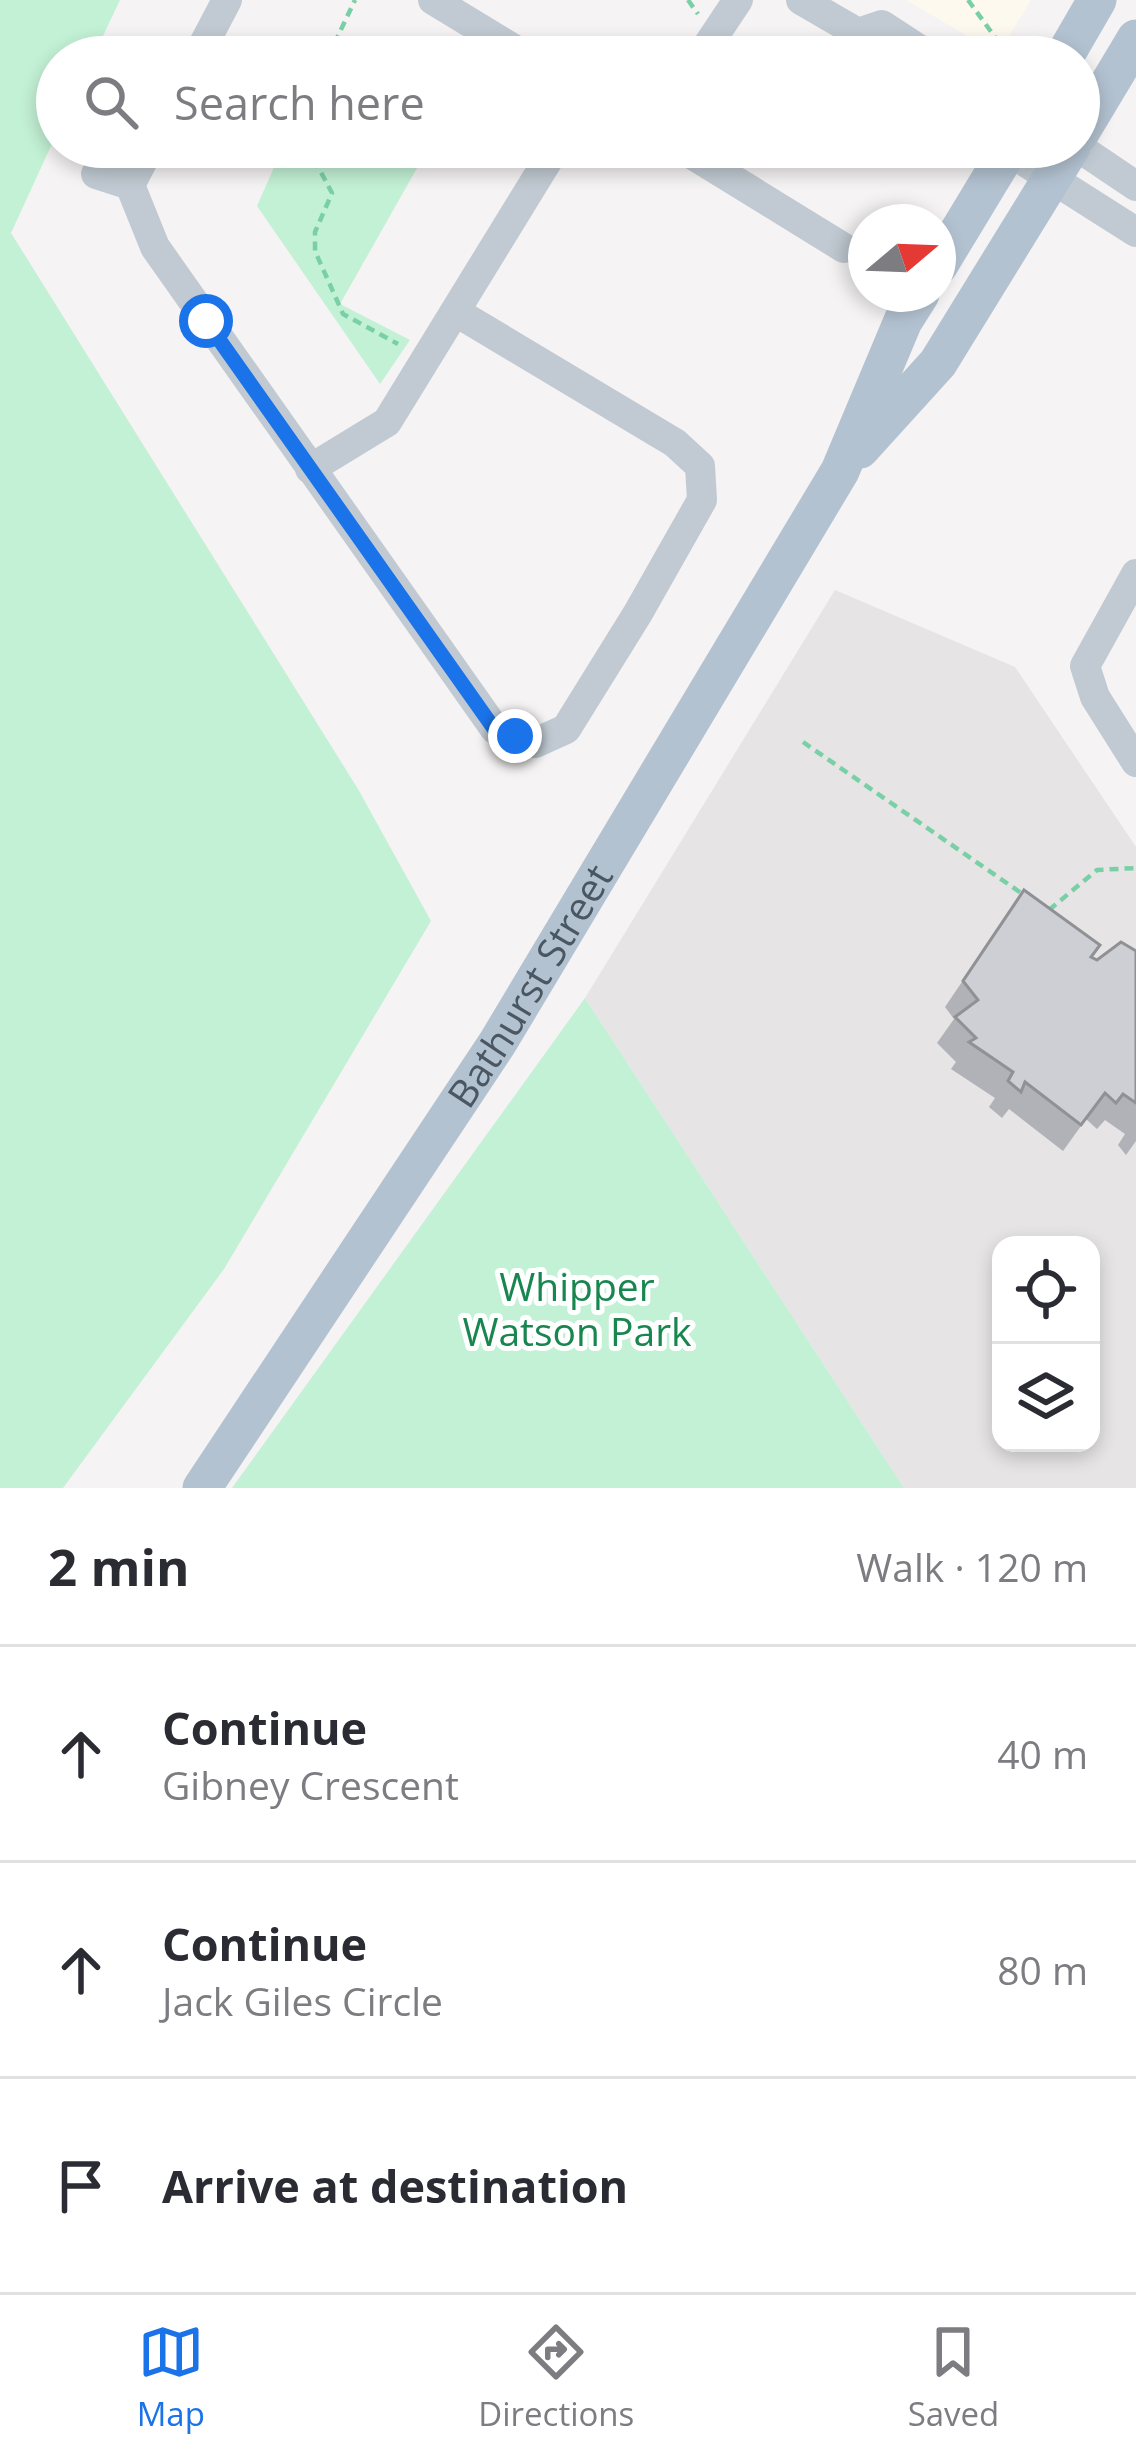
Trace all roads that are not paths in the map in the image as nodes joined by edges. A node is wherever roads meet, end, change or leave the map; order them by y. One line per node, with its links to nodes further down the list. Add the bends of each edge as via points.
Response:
1 (227, 0): 6 (street)
2 (433, 0): 7 (street)
3 (738, 0): 8 (street)
4 (801, 0): 9 (street)
5 (1097, 0): 12 (main road)
6 (208, 36)
7 (492, 36)
8 (714, 36)
9 (850, 36)
10 (871, 36): 11 (street, via 882,25)
11 (899, 36)
12 (1076, 36)
13 (1136, 39): 14 (main road)
14 (1100, 99)
15 (139, 168): 23 (street)
16 (543, 168): 28 (street)
17 (714, 168): 27 (street)
18 (995, 168): 26 (main road)
19 (1060, 168): 31 (main road, Bathurst Street, via 938,363)
20 (1075, 168): 25 (street)
21 (1091, 168): 24 (street)
22 (96, 174): 23 (street)
23 (130, 185): 30 (street, via 155,247)
24 (1136, 186)
25 (1136, 232)
26 (956, 235)
27 (844, 248)
28 (457, 312): 30 (street, via 387,422); 30 (street, via 675,443 700,466 702,500 566,729 535,743 495,730)
29 (908, 312): 31 (main road, Bathurst Street)
30 (310, 469)
31 (840, 471): 34 (main road, Bathurst Street, via 498,1042)
32 (1136, 574): 33 (street, via 1085,666 1095,698)
33 (1136, 762)
34 (202, 1488)

